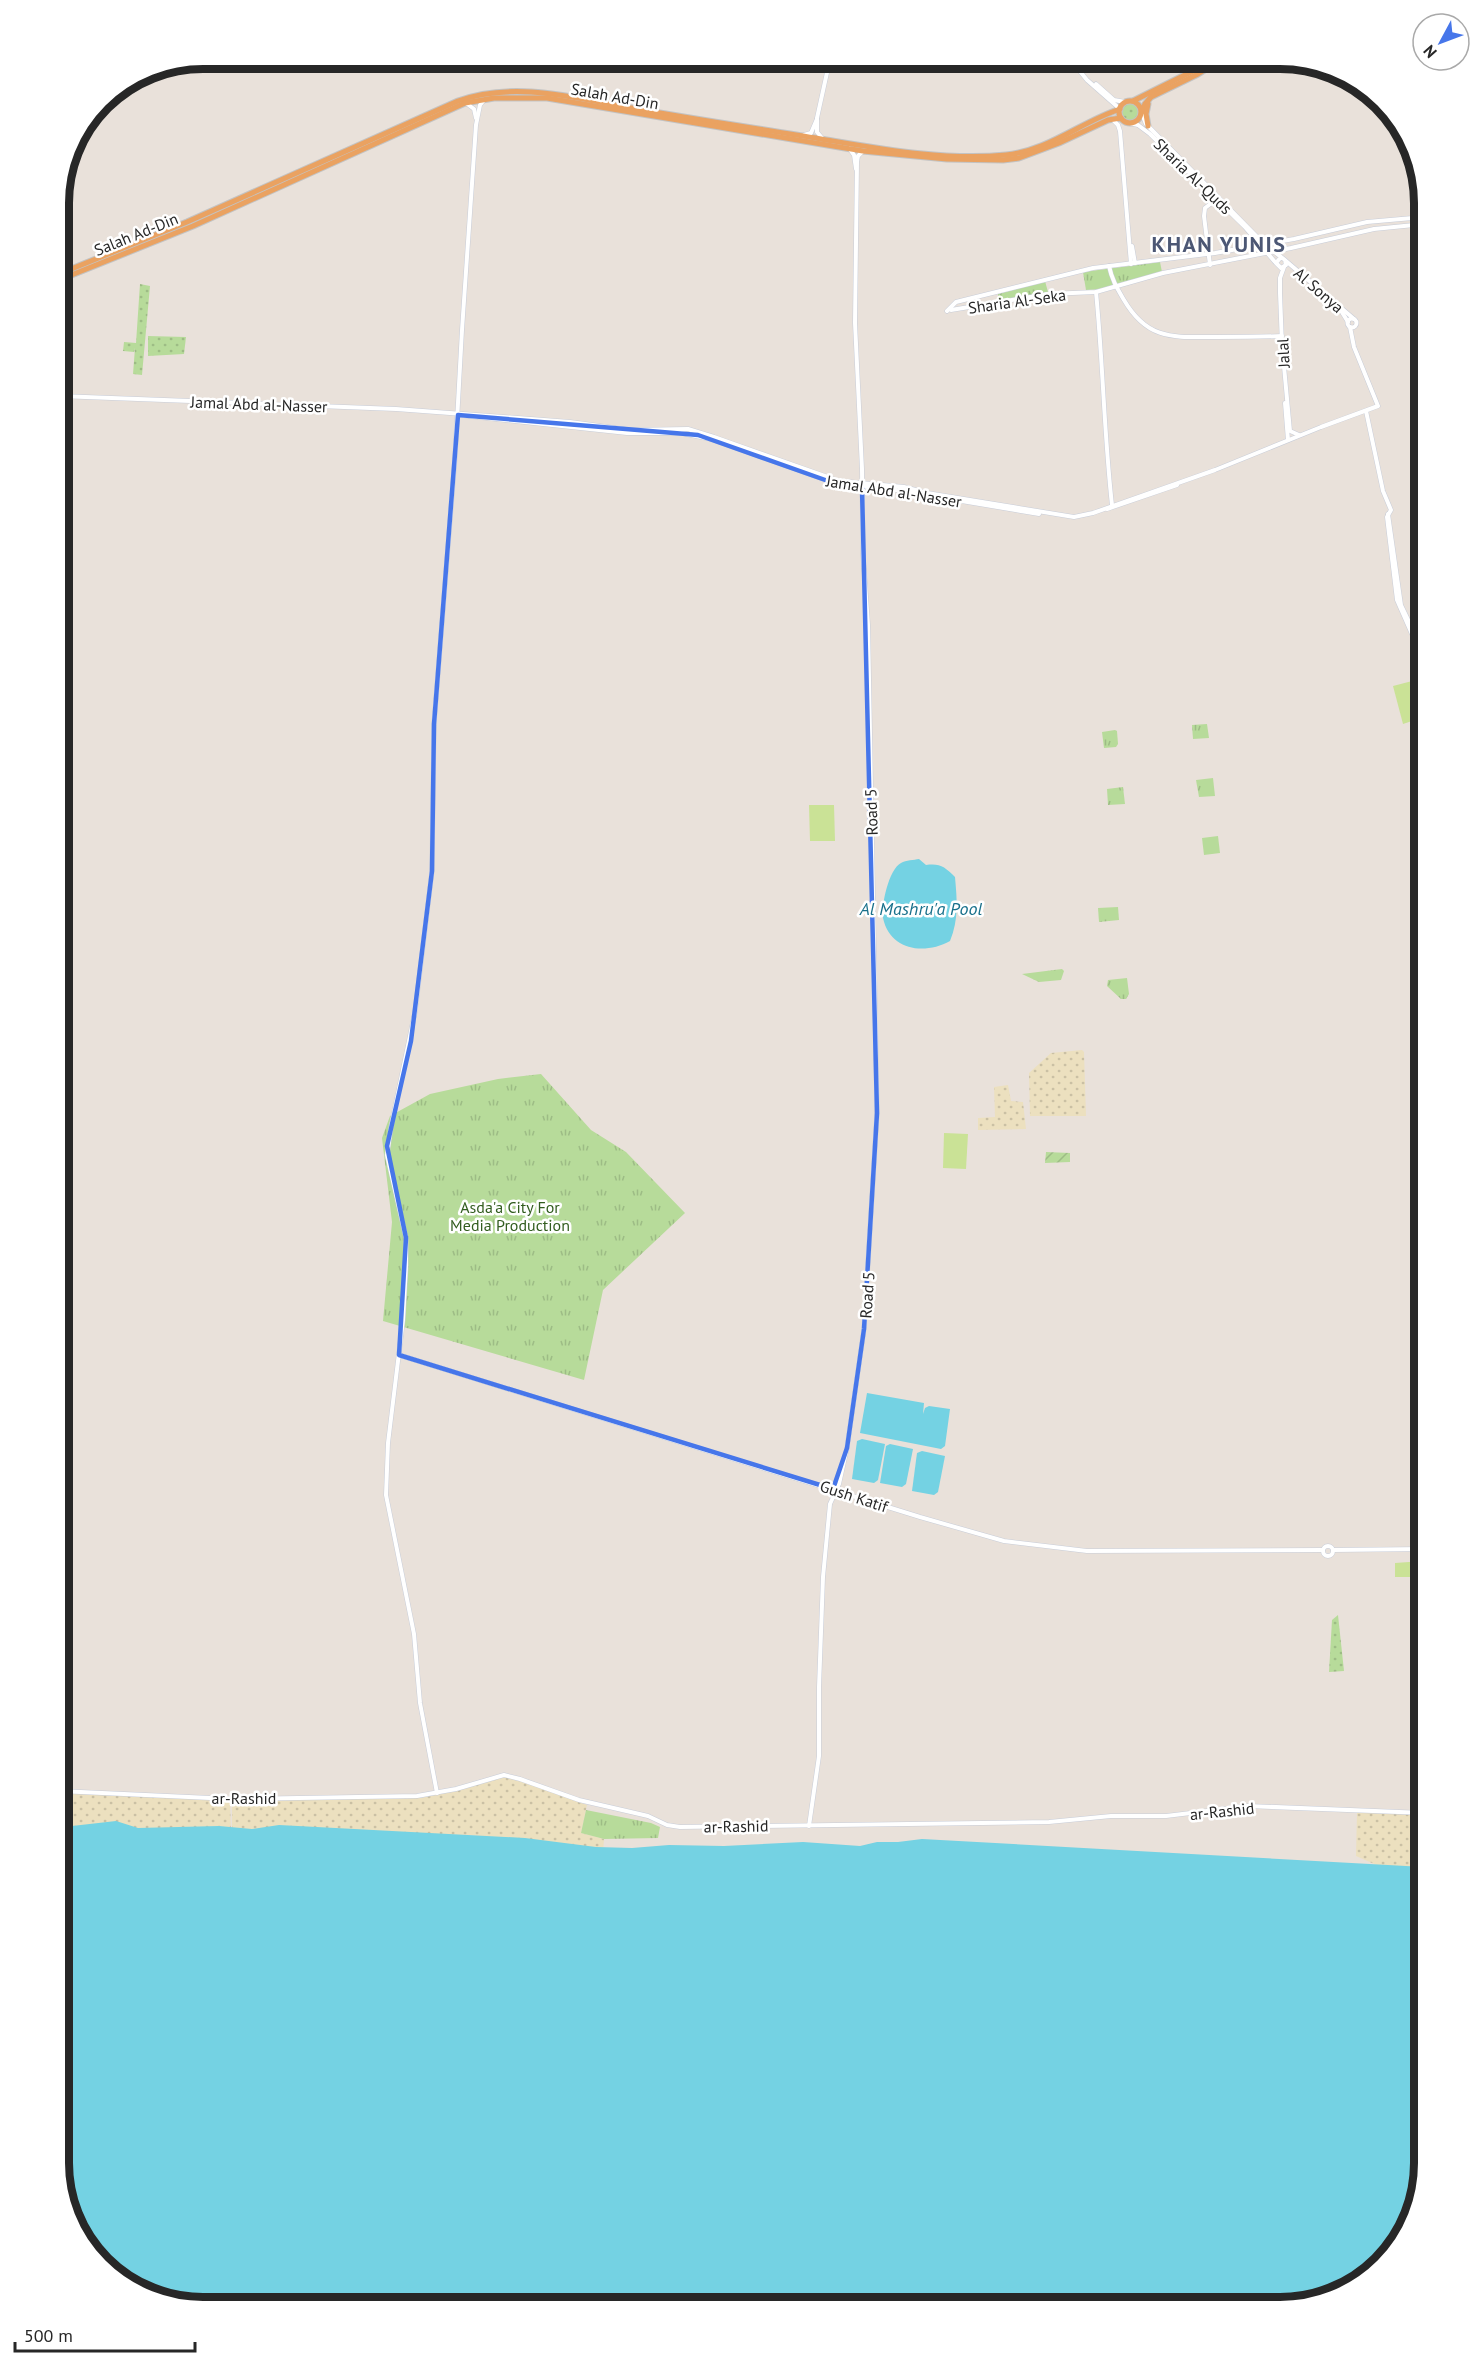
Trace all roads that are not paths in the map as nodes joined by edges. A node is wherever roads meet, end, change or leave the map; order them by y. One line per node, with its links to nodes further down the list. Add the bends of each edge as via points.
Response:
1 (828, 69): 17 (main road)
2 (1078, 69): 10 (main road)
3 (1080, 69): 12 (main road, via 1111,98)
4 (1196, 69): 6 (highway)
5 (1202, 69): 6 (highway)
6 (1175, 82): 8 (highway); 11 (highway)
7 (548, 96): 9 (highway, Salah Ad-Din); 20 (highway, Salah Ad-Din); 28 (highway, Salah Ad-Din, via 489,93 464,98)
8 (1150, 98): 15 (highway); 21 (highway)
9 (486, 99): 13 (highway, Salah Ad-Din); 19 (main road, via 480,105)
10 (1111, 101): 14 (main road); 16 (main road)
11 (1133, 101): 12 (highway); 15 (highway)
12 (1125, 102): 14 (highway)
13 (465, 103): 19 (main road, via 474,109); 28 (highway, Salah Ad-Din)
14 (1119, 109): 16 (highway, Salah Ad-Din); 18 (highway)
15 (1142, 113): 18 (highway, via 1137,121); 21 (main road, Sharia Al-Quds)
16 (1109, 117): 18 (highway, Salah Ad-Din); 26 (highway, Salah Ad-Din, via 1019,158); 37 (main road, via 1120,131)
17 (817, 118): 22 (main road, via 810,133); 23 (main road, via 817,133)
18 (1125, 121): 29 (main road, Sharia Al-Quds, via 1144,129); 37 (main road, via 1121,125 1122,147)
19 (476, 124): 56 (main road)
20 (717, 125): 22 (highway, Salah Ad-Din); 24 (highway, Salah Ad-Din)
21 (1148, 126): 33 (main road, Sharia Al-Quds)
22 (802, 136): 23 (highway, Salah Ad-Din)
23 (825, 140): 26 (highway, Salah Ad-Din)
24 (849, 148): 25 (highway, Salah Ad-Din); 27 (main road)
25 (863, 151): 26 (highway, Salah Ad-Din); 27 (main road, via 858,156)
26 (907, 153)
27 (857, 170): 59 (main road, Road 5, via 855,323)
28 (279, 184): 31 (highway, Salah Ad-Din)
29 (1212, 195): 33 (main road, Sharia Al-Quds); 35 (main road, via 1213,202 1205,208 1204,216)
30 (1414, 218): 33 (main road, Sharia Al-Seka, via 1367,222)
31 (202, 219): 42 (highway, Salah Ad-Din); 43 (highway, Salah Ad-Din)
32 (1414, 225): 34 (main road, Sharia Al-Seka, via 1374,229)
33 (1262, 244): 34 (main road, Sharia Al-Quds); 35 (main road, Sharia Al-Seka)
34 (1271, 252): 36 (main road, Sharia Al-Quds); 38 (main road, Sharia Al-Quds); 39 (main road, Sharia Al-Seka)
35 (1211, 253): 37 (main road, Sharia Al-Seka); 39 (main road)
36 (1283, 259): 38 (main road); 41 (main road, Jalal); 49 (main road, Al Sonya)
37 (1133, 263): 40 (main road, Sharia Al-Seka)
38 (1276, 264): 41 (main road, Al Sonya); 52 (main road, Jalal)
39 (1213, 265): 44 (main road, Sharia Al-Seka)
40 (1109, 266): 45 (main road); 47 (main road, Sharia Al-Seka, via 956,302 947,311 1049,294)
41 (1283, 267): 50 (main road, Al Sonya, via 1295,271 1338,307); 52 (main road, Jalal, via 1279,282)
42 (69, 270)
43 (69, 276)
44 (1130, 282): 45 (main road, Sharia Al-Seka); 48 (main road, via 1123,290)
45 (1116, 286): 46 (main road, Sharia Al-Seka); 48 (main road)
46 (1108, 289): 47 (main road, Sharia Al-Seka); 52 (main road, via 1116,292 1138,323 1167,338)
47 (1096, 292): 60 (main road)
48 (1123, 299): 52 (main road, via 1141,323 1170,336)
49 (1354, 319): 50 (main road, Al Sonya); 51 (main road, Al Sonya, via 1356,325)
50 (1348, 322): 51 (main road, Al Sonya)
51 (1350, 327): 54 (main road, Al Sonya)
52 (1280, 337): 57 (main road, Jalal, via 1290,430); 58 (main road, Jalal)
53 (69, 396): 56 (main road, Jamal Abd al-Nasser)
54 (1378, 406): 55 (main road, Jamal Abd al-Nasser)
55 (1366, 411): 57 (main road, Jamal Abd al-Nasser); 61 (main road, via 1383,491 1391,510 1388,514 1401,605)
56 (458, 415): 59 (main road, Jamal Abd al-Nasser, via 630,430 688,429); 62 (main road, via 434,724 432,871 411,1041 387,1146 405,1238)
57 (1299, 435): 58 (main road, Jamal Abd al-Nasser)
58 (1287, 441): 59 (main road, Jamal Abd al-Nasser, via 1215,472 1074,519); 60 (main road, Jamal Abd al-Nasser)
59 (862, 486): 60 (main road, Jamal Abd al-Nasser, via 904,487 1066,517); 63 (main road, Road 5, via 869,636 877,1082 862,1349 848,1440)
60 (1112, 505)
61 (1414, 633)
62 (399, 1355): 63 (main road, Gush Katif); 68 (main road, via 388,1443 387,1502 414,1634 420,1703)
63 (835, 1490): 65 (main road, Gush Katif, via 979,1534 1045,1547 1087,1551); 70 (main road, Road 5, via 830,1504 821,1598 819,1756)
64 (1414, 1549): 66 (main road)
65 (1323, 1550): 66 (main road, via 1329,1546); 66 (main road, via 1328,1556)
66 (1334, 1550)
67 (69, 1791): 68 (main road, ar-Rashid, via 232,1798)
68 (437, 1793): 70 (main road, ar-Rashid, via 504,1775 579,1800 648,1816 667,1825)
69 (1414, 1813): 70 (main road, ar-Rashid, via 1248,1806 1166,1816 1049,1822)
70 (809, 1826)

